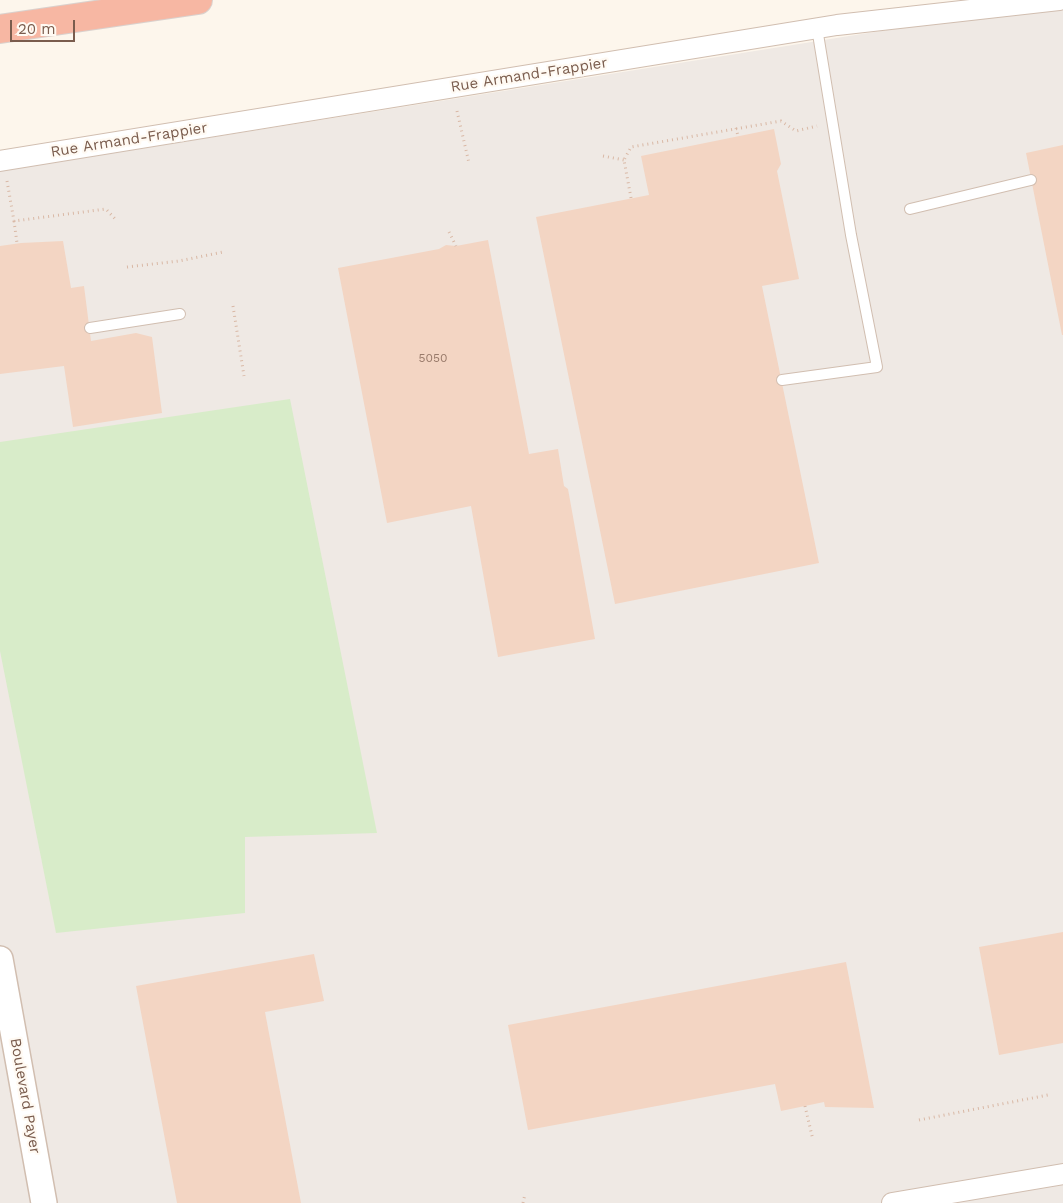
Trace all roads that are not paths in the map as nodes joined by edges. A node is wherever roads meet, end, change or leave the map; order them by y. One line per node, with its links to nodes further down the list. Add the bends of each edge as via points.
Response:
1 (198, 0): 4 (highway)
2 (1059, 0): 3 (street, Rue Armand-Frappier)
3 (817, 28): 5 (street, Rue Armand-Frappier); 10 (lane, via 876,367)
4 (0, 29)
5 (3, 169)
6 (1031, 180): 7 (lane)
7 (910, 209)
8 (180, 314): 9 (lane)
9 (90, 328)
10 (782, 380)
11 (0, 959): 13 (street, Boulevard Payer)
12 (1063, 1174): 14 (street)
13 (44, 1203)
14 (892, 1203)

